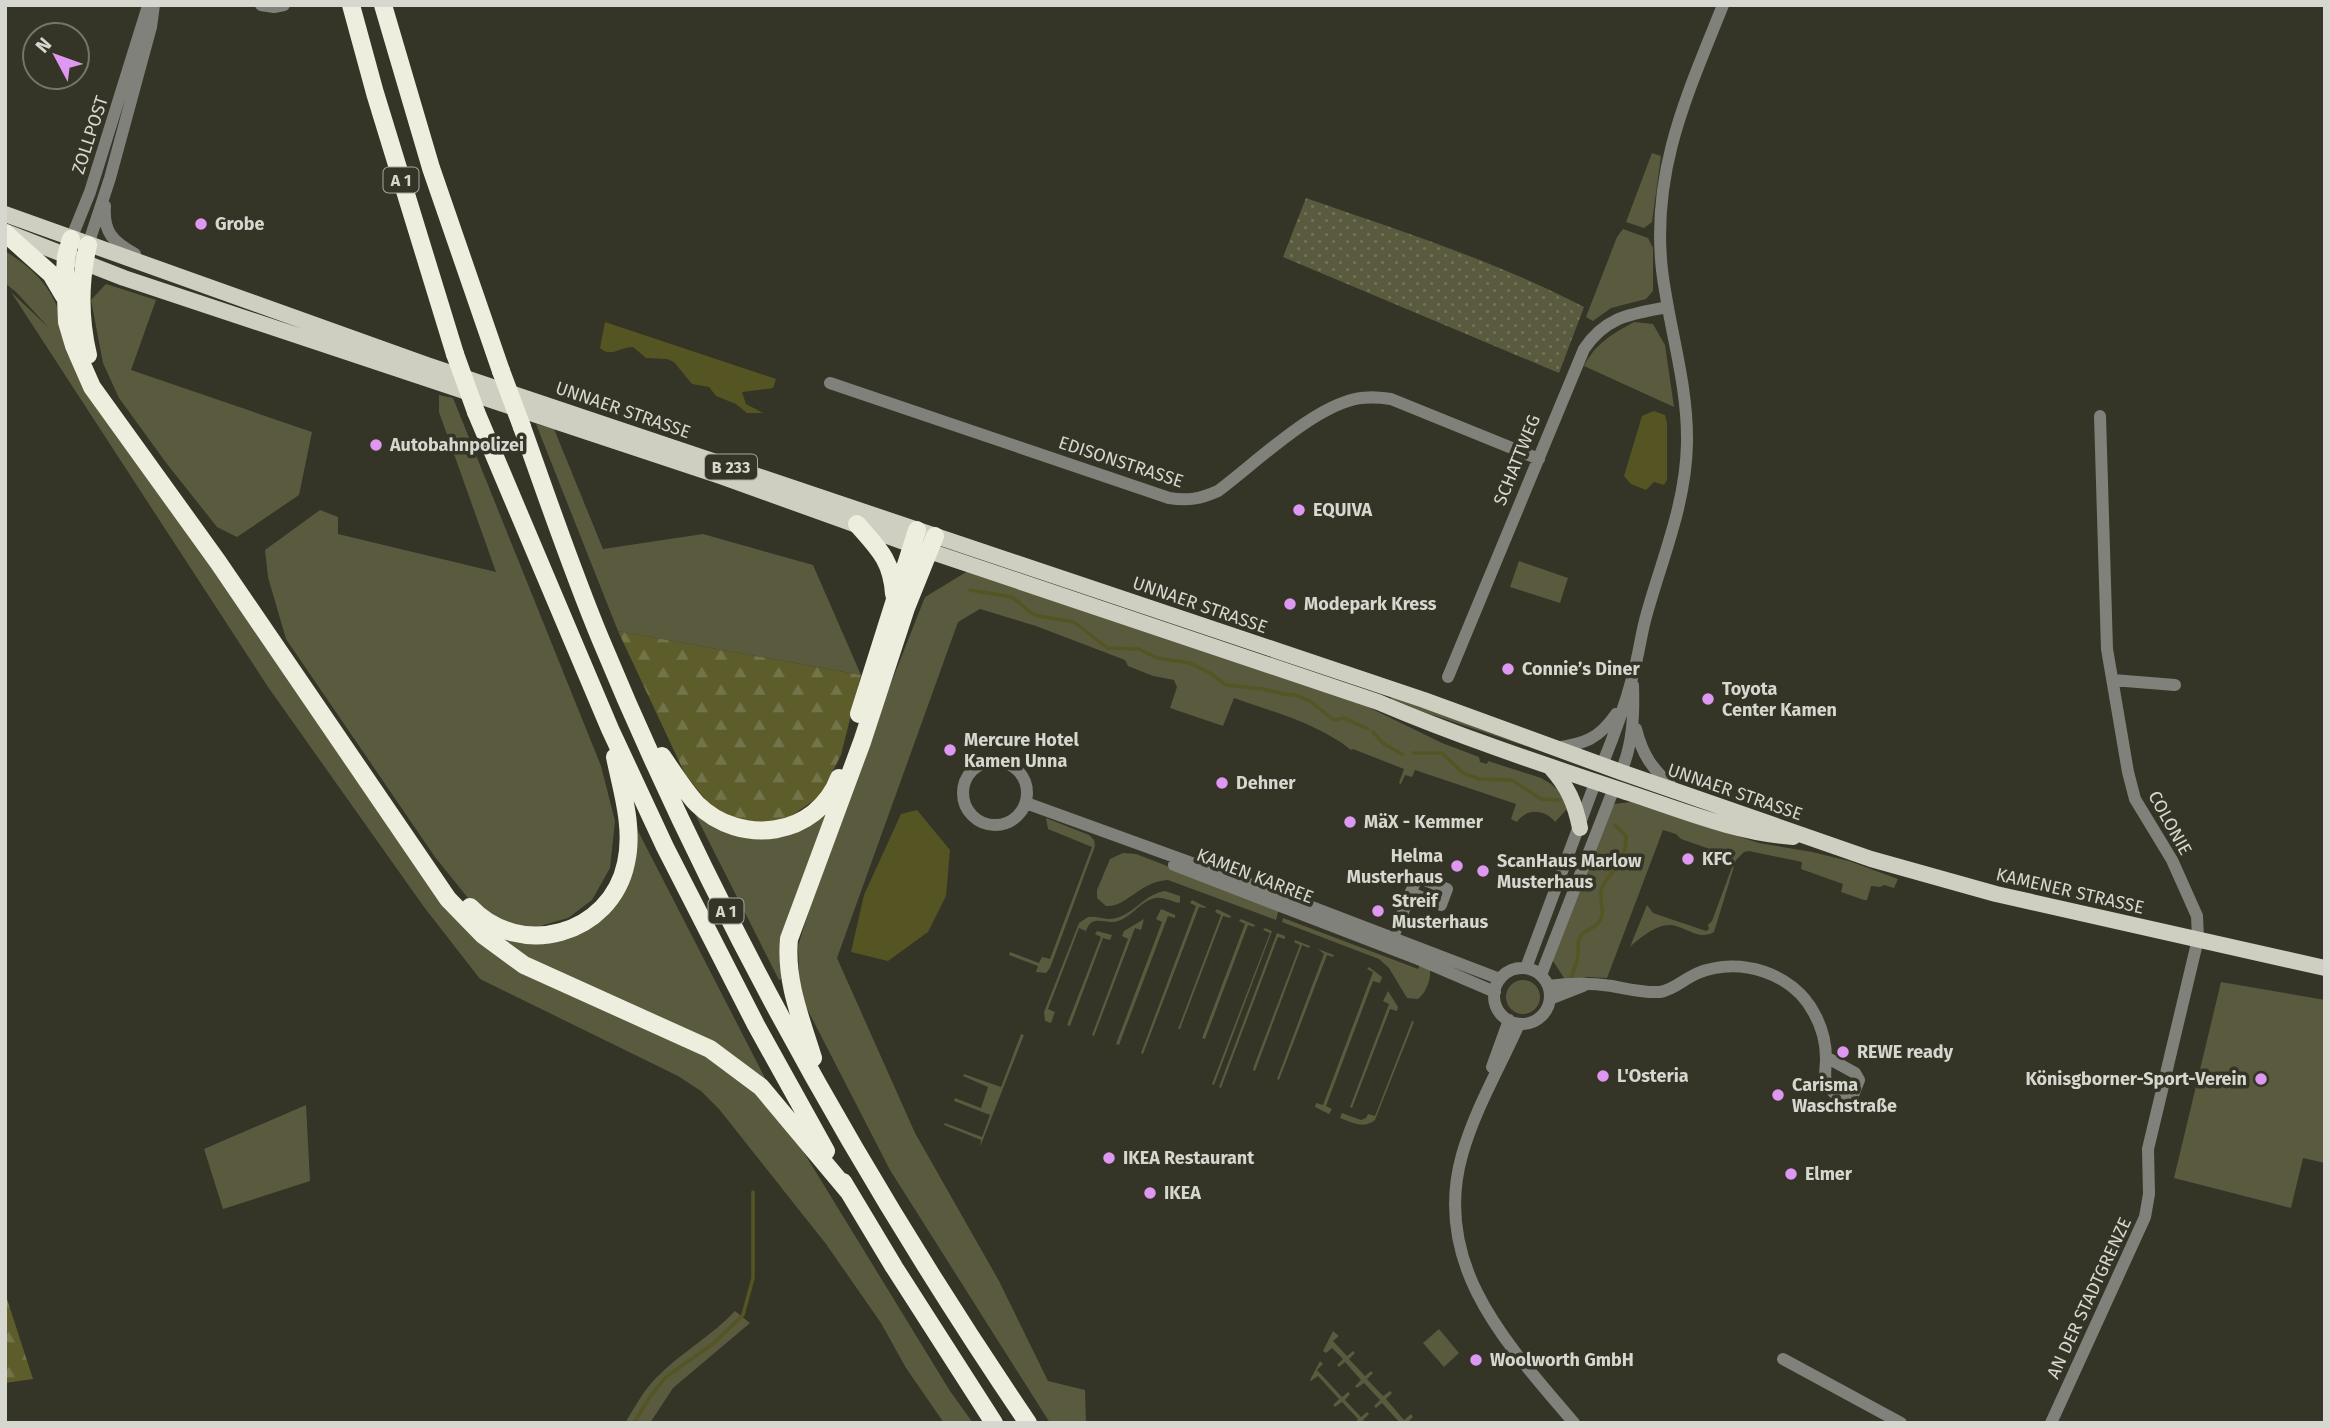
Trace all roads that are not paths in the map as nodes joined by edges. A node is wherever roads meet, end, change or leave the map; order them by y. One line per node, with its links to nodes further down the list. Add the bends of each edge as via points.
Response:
1 (142, 5): 11 (street, ZOLLPOST)
2 (148, 5): 11 (street, ZOLLPOST)
3 (155, 5): 10 (street, ZOLLPOST)
4 (162, 5): 10 (street, ZOLLPOST)
5 (261, 5): 6 (street)
6 (284, 5)
7 (351, 5): 34 (highway, A 1, bridge, via 455,354)
8 (383, 5): 32 (highway, A 1, bridge, via 431,168 501,371 591,614)
9 (1723, 5): 19 (street, via 1669,148 1660,237)
10 (151, 27): 12 (street, ZOLLPOST)
11 (138, 39): 15 (street, ZOLLPOST)
12 (106, 192): 15 (street, ZOLLPOST); 17 (street, ZOLLPOST, via 104,218 114,241)
13 (5, 214): 15 (main road, UNNAER STRASSE / B 233)
14 (5, 232): 15 (main road, UNNAER STRASSE / B 233); 18 (highway, via 51,274)
15 (75, 247): 16 (highway); 17 (main road, UNNAER STRASSE / B 233); 18 (highway)
16 (84, 263): 23 (main road, UNNAER STRASSE / B 233); 34 (highway, via 83,334 101,386 226,556 291,659 444,880 495,928 538,936 560,933 602,908 617,888 630,843)
17 (160, 268): 24 (main road, UNNAER STRASSE / B 233)
18 (64, 296): 56 (highway, via 74,346 92,387 218,562 448,899 483,935 524,965 710,1049 761,1087)
19 (1668, 307): 22 (street, SCHATTWEG, via 1626,314 1592,337); 27 (street, via 1683,382 1686,463 1676,521)
20 (830, 383): 22 (street, EDISONSTRASSE, via 1185,501 1218,491 1309,420 1348,401 1369,397 1391,398)
21 (2100, 416): 29 (street, COLONIE, via 2107,649)
22 (1539, 459): 28 (street, SCHATTWEG)
23 (857, 524): 24 (main road, UNNAER STRASSE / B 233); 26 (highway, via 885,556)
24 (914, 537): 25 (main road, UNNAER STRASSE / B 233); 26 (highway)
25 (932, 543): 35 (main road, UNNAER STRASSE, via 1424,700); 37 (main road, UNNAER STRASSE); 55 (highway, via 789,939 787,962 793,996)
26 (894, 601): 32 (highway, via 838,782 826,801 782,830 739,829 698,804)
27 (1633, 674): 31 (street); 33 (street)
28 (1448, 677)
29 (2113, 680): 30 (street); 46 (street, COLONIE, via 2135,799 2172,860 2197,916)
30 (2175, 685)
31 (1622, 706): 35 (street, via 1597,736); 36 (street)
32 (636, 719): 55 (highway, A 1, via 723,905)
33 (1634, 722): 38 (street); 41 (street, via 1642,751)
34 (610, 729): 56 (highway, A 1, via 700,917)
35 (1555, 748): 36 (main road, UNNAER STRASSE)
36 (1602, 765): 38 (main road, UNNAER STRASSE); 39 (main road)
37 (1550, 766): 39 (main road, UNNAER STRASSE); 43 (main road, via 1569,790)
38 (1621, 772): 40 (main road); 41 (main road, UNNAER STRASSE)
39 (1595, 783): 40 (main road, UNNAER STRASSE); 43 (street)
40 (1614, 788): 44 (main road, UNNAER STRASSE, via 1763,835); 51 (street)
41 (1677, 791): 44 (main road, UNNAER STRASSE)
42 (1026, 803): 42 (street, via 1024,780 1003,762 983,764 964,784 969,811 986,824 1008,823); 47 (street, KAMEN KARREE, via 1108,834 1120,845)
43 (1580, 828): 48 (street)
44 (1810, 839): 46 (main road, KAMENER STRASSE, via 1933,878)
45 (1411, 893): 47 (street)
46 (2198, 939): 49 (main road, KAMENER STRASSE); 62 (street, AN DER STADTGRENZE, via 2148,1149 2145,1217)
47 (1392, 943): 50 (street, KAMEN KARREE); 52 (street, KAMEN KARREE)
48 (1526, 968): 50 (street, via 1512,970); 51 (street)
49 (2325, 968)
50 (1500, 979): 52 (street)
51 (1547, 986): 53 (street, via 1544,1013 1538,1019); 54 (street, via 1659,992 1715,968 1760,970 1791,985 1808,1003 1819,1023)
52 (1495, 992): 53 (street, via 1498,1010)
53 (1514, 1022): 60 (street, via 1487,1081 1457,1178 1461,1255 1469,1280 1498,1328)
54 (1826, 1057)
55 (826, 1098): 59 (highway, A 1, via 915,1250)
56 (848, 1191): 58 (highway, A 1)
57 (1783, 1359): 61 (street)
58 (994, 1423)
59 (1028, 1423)
60 (1574, 1423)
61 (1901, 1423)
62 (2051, 1423)

